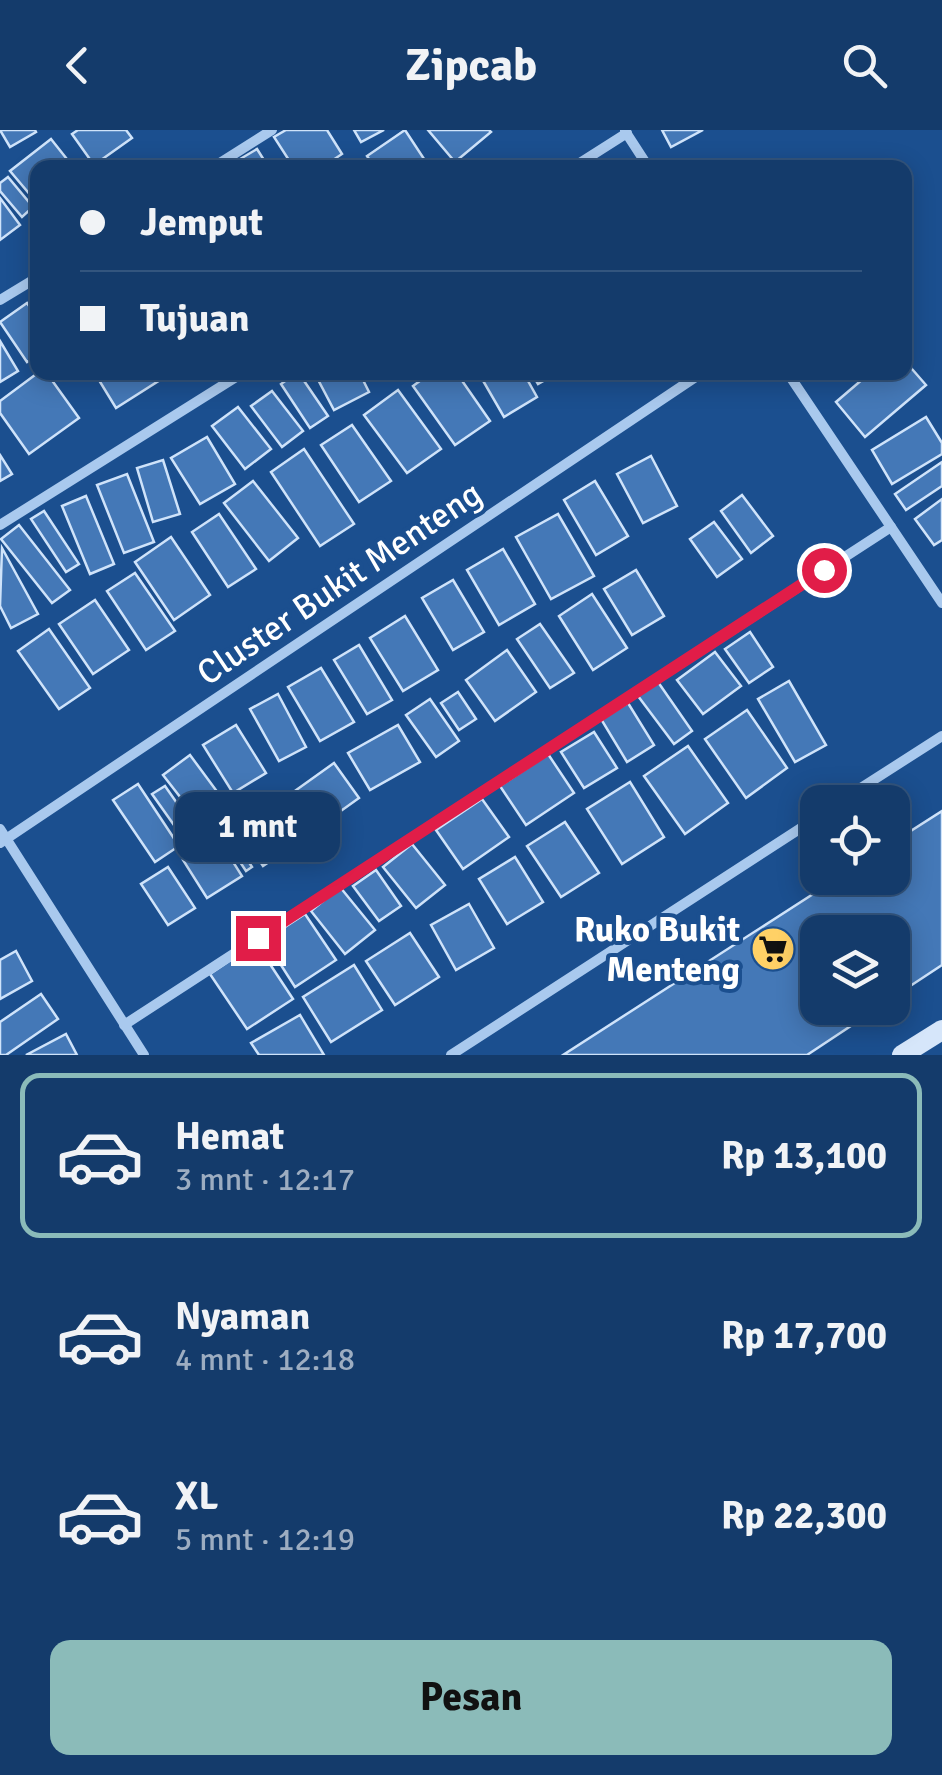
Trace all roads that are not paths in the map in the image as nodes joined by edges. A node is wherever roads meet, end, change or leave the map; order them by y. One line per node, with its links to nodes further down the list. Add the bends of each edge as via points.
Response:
1 (272, 130): 3 (street)
2 (625, 132): 4 (street); 5 (street)
3 (225, 160)
4 (584, 160)
5 (644, 160)
6 (30, 282): 7 (street)
7 (0, 300)
8 (231, 380): 11 (street)
9 (691, 380): 17 (street, Cluster Bukit Menteng)
10 (792, 380): 12 (street)
11 (0, 525)
12 (891, 527): 13 (street); 18 (street)
13 (942, 603)
14 (942, 736): 15 (street)
15 (866, 785)
16 (800, 828): 21 (street)
17 (2, 837): 18 (street, Cluster Bukit Menteng)
18 (124, 1025): 20 (street, Cluster Bukit Menteng)
19 (942, 1030): 22 (street)
20 (144, 1055)
21 (451, 1055)
22 (902, 1055)

